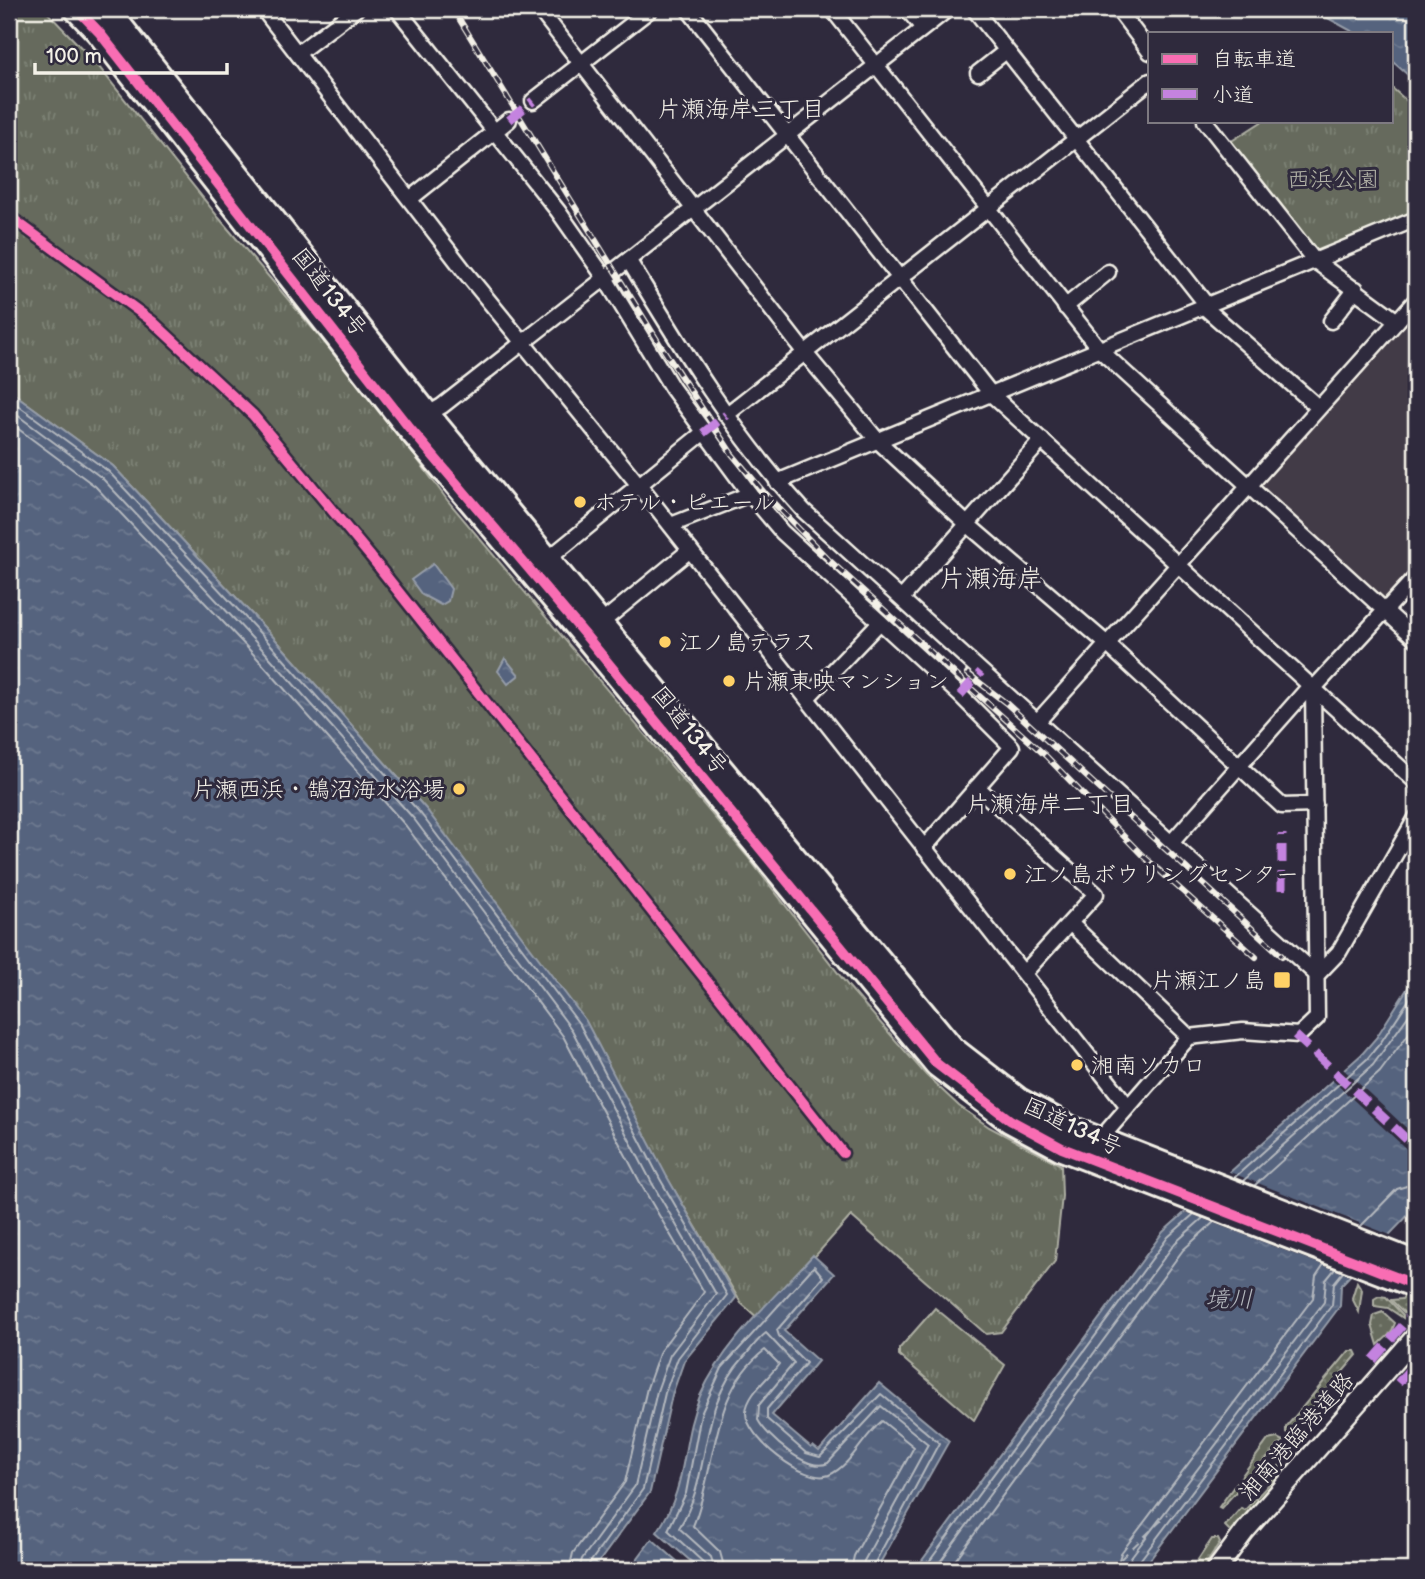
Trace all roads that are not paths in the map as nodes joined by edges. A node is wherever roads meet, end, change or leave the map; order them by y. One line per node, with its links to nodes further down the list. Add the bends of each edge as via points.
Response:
1 (77, 9): 49 (highway, 国道134号)
2 (106, 9): 49 (highway, 国道134号)
3 (263, 9): 17 (street)
4 (356, 9): 17 (street)
5 (397, 9): 25 (street)
6 (539, 9): 18 (street)
7 (651, 9): 18 (street)
8 (688, 9): 26 (street)
9 (832, 9): 19 (street)
10 (907, 9): 14 (street)
11 (948, 9): 14 (street)
12 (974, 9): 16 (street)
13 (1113, 9): 15 (street)
14 (923, 29): 19 (street)
15 (1148, 49)
16 (1006, 51): 20 (street); 27 (street)
17 (298, 53): 28 (street)
18 (580, 62): 22 (street); 29 (street)
19 (876, 64): 26 (street); 30 (street)
20 (978, 72)
21 (1148, 83): 27 (street)
22 (533, 101)
23 (509, 120): 25 (street)
24 (1206, 122): 32 (street)
25 (493, 132): 28 (street); 35 (street)
26 (786, 136): 29 (street); 36 (street)
27 (1075, 141): 30 (street); 39 (street)
28 (411, 198): 43 (street)
29 (695, 208): 33 (street); 45 (street)
30 (989, 209): 36 (street); 40 (street)
31 (1416, 219): 32 (street)
32 (1314, 260): 37 (street); 39 (street)
33 (629, 261): 35 (street); 48 (street)
34 (1108, 272): 40 (street)
35 (606, 278): 43 (street); 50 (street)
36 (900, 280): 45 (street); 46 (street)
37 (1356, 289): 41 (street); 42 (street)
38 (1416, 300): 42 (street)
39 (1205, 305): 44 (street); 47 (street)
40 (1065, 307): 44 (street)
41 (1331, 321)
42 (1398, 321): 47 (street)
43 (524, 342): 49 (street); 54 (street)
44 (1100, 350): 46 (street); 55 (street)
45 (805, 353): 48 (street); 52 (street)
46 (991, 394): 51 (street); 52 (street)
47 (1318, 407): 55 (street)
48 (726, 415): 53 (street)
49 (417, 420): 60 (highway, 国道134号); 66 (highway, 国道134号)
50 (703, 433): 54 (street); 56 (street)
51 (1042, 440): 57 (street); 61 (street)
52 (878, 441): 53 (street); 57 (street)
53 (777, 482): 63 (street)
54 (638, 484): 58 (street); 60 (street)
55 (1248, 486): 61 (street); 64 (street)
56 (750, 494): 58 (street); 65 (street, via 782,532)
57 (966, 523): 63 (street); 68 (street)
58 (671, 525): 59 (street)
59 (690, 550): 66 (street); 70 (street)
60 (548, 559): 66 (highway, 国道134号)
61 (1177, 565): 68 (street); 69 (street)
62 (1416, 577): 64 (street)
63 (902, 598): 71 (street)
64 (1386, 611): 67 (street); 69 (street)
65 (880, 622): 70 (street); 74 (street, via 1012,747)
66 (594, 629): 84 (highway, 国道134号, via 952,1049 1019,1101)
67 (1416, 639)
68 (1106, 643): 71 (street); 72 (street)
69 (1311, 688): 72 (street); 73 (street); 75 (street)
70 (807, 698): 78 (street)
71 (1038, 721): 77 (street)
72 (1240, 767): 75 (street, via 1282,806); 77 (street)
73 (1416, 782)
74 (977, 787): 78 (street); 79 (street, via 1096,894)
75 (1315, 805): 81 (street)
76 (1416, 818): 81 (street, via 1339,952)
77 (1171, 843): 81 (street)
78 (925, 848): 80 (street)
79 (1070, 923): 80 (street); 82 (street)
80 (1026, 972): 83 (street)
81 (1317, 975): 82 (street, via 1318,1015 1305,1031)
82 (1189, 1037): 83 (street)
83 (1127, 1105): 84 (street)
84 (1093, 1149): 85 (highway, 国道134号)
85 (1382, 1261): 86 (highway, 国道134号); 87 (highway, 国道134号)
86 (1416, 1264)
87 (1416, 1285)
88 (1416, 1336): 89 (street, 湘南港臨港道路)
89 (1216, 1570)

